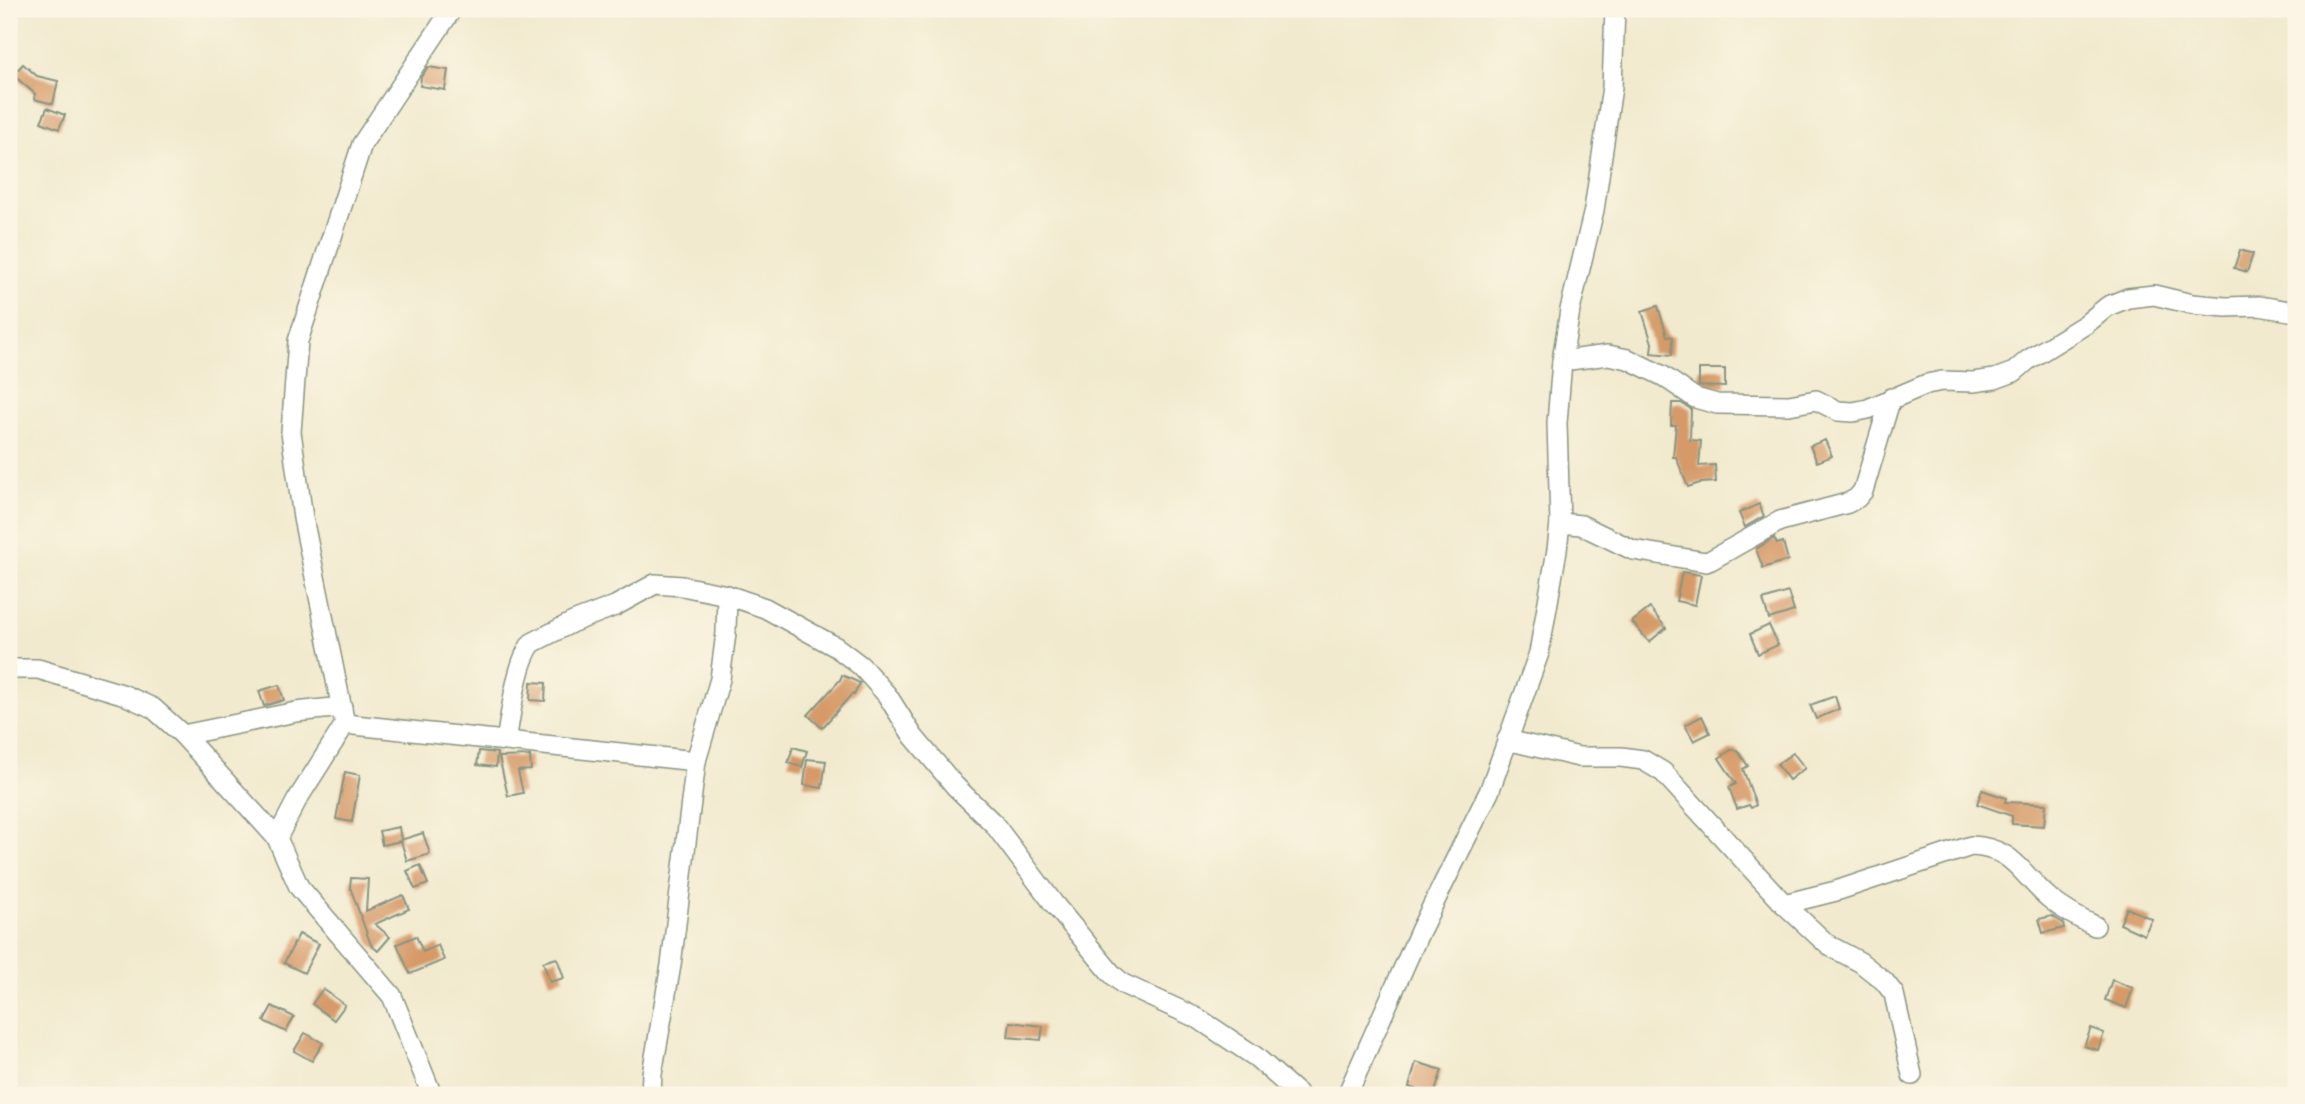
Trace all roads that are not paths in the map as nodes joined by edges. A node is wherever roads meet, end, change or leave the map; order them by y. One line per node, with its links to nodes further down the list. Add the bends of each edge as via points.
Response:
1 (452, 9): 9 (street, via 362,144 298,341 290,432)
2 (1615, 9): 4 (street, via 1612,86 1596,196)
3 (2296, 312): 5 (street, via 2192,304 2154,295 2128,298 2108,306 2014,372 1996,379 1927,384)
4 (1562, 361): 5 (street, via 1608,355 1628,359 1695,398 1717,404 1789,405 1816,400 1838,411 1853,412); 6 (street, via 1557,423)
5 (1891, 398): 6 (street, via 1857,498 1780,521 1706,562 1633,550 1581,525)
6 (1560, 523): 11 (street, via 1539,653)
7 (727, 594): 12 (street, via 655,584 532,643 520,672); 13 (street, via 720,680); 20 (street, via 765,608 836,647 860,666 955,786 994,824 1111,973 1123,984 1199,1019 1256,1057)
8 (9, 669): 10 (street, via 38,669 122,694 153,708)
9 (343, 715): 10 (street, via 296,712); 12 (street); 14 (street)
10 (183, 735): 14 (street)
11 (1507, 740): 15 (street, via 1579,757 1643,760 1663,772); 21 (street, via 1489,792)
12 (506, 741): 13 (street)
13 (696, 761): 19 (street)
14 (277, 838): 18 (street, via 299,887 392,996)
15 (1784, 904): 16 (street, via 1971,846 1990,846 2006,854 2070,915); 17 (street, via 1828,945 1860,962 1894,994)
16 (2095, 926)
17 (1912, 1074)
18 (432, 1095)
19 (651, 1095)
20 (1298, 1095)
21 (1347, 1095)

